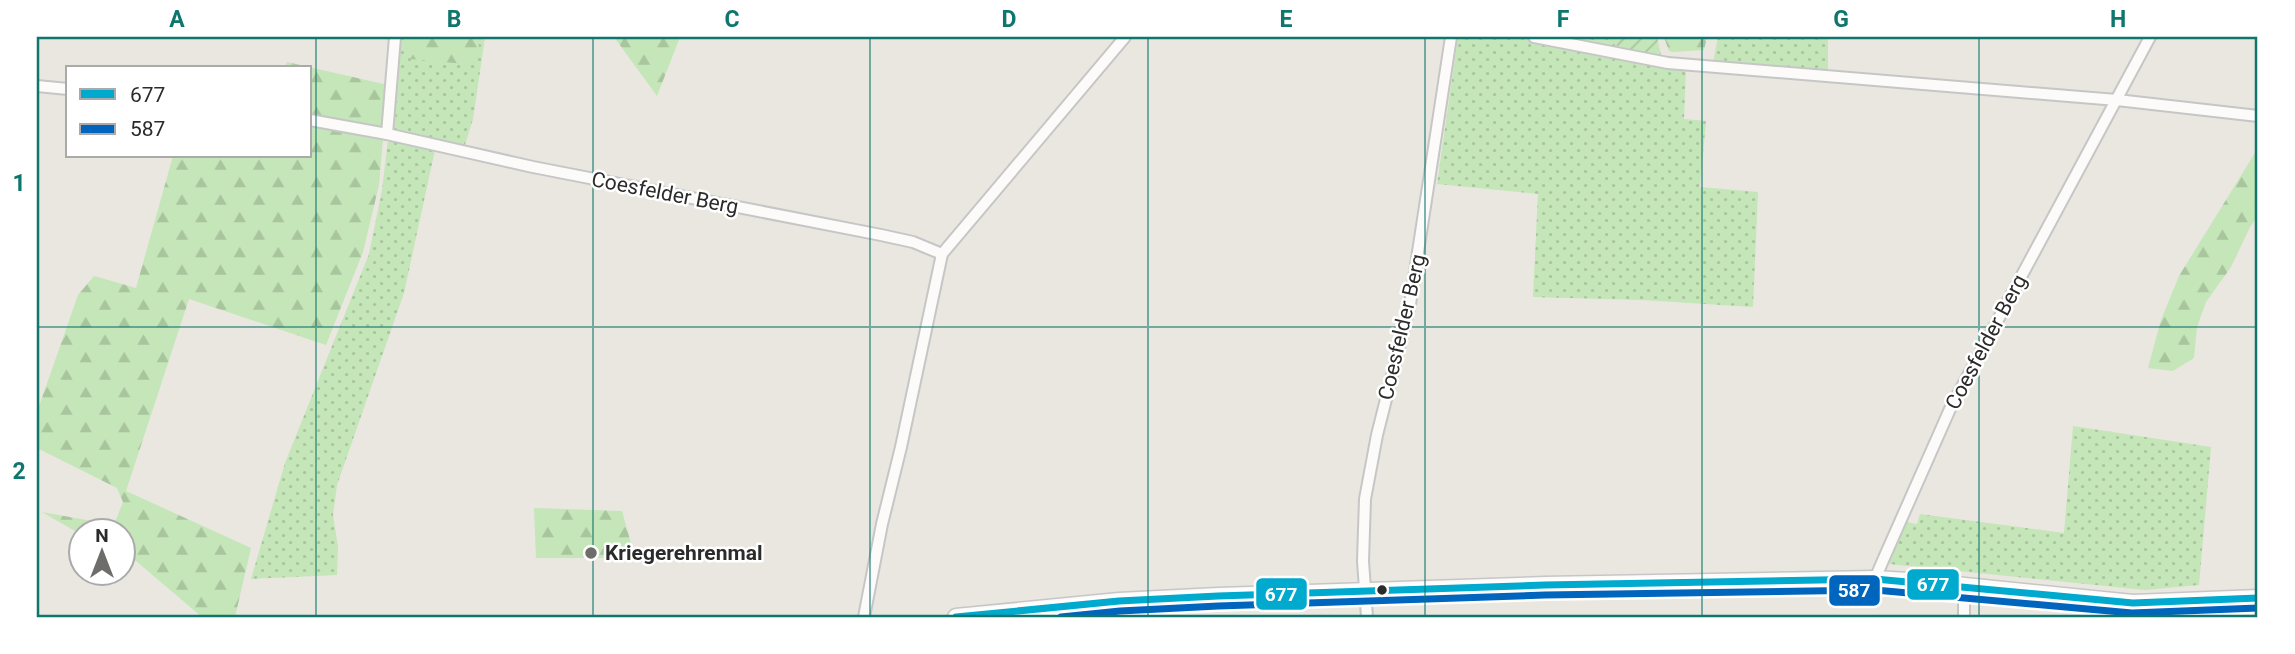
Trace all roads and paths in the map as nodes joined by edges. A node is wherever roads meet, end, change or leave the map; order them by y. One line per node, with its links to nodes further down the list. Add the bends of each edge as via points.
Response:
1 (395, 37): 11 (street)
2 (1125, 37): 12 (street)
3 (1451, 37): 14 (street, Coesfelder Berg, via 1410,304 1364,499)
4 (1534, 37): 8 (street, via 1692,66)
5 (2150, 37): 8 (street, Coesfelder Berg)
6 (37, 86): 7 (street)
7 (66, 89)
8 (2117, 100): 9 (street); 13 (street, Coesfelder Berg, via 1950,409)
9 (2258, 116)
10 (312, 120): 11 (street, Coesfelder Berg)
11 (387, 134): 12 (street, Coesfelder Berg, via 892,237)
12 (942, 254): 17 (street)
13 (1875, 586): 14 (street); 15 (street)
14 (1365, 590): 18 (street, via 1119,601); 19 (street, Coesfelder Berg)
15 (1963, 592): 16 (street, via 2133,603); 20 (street)
16 (2258, 598)
17 (864, 617)
18 (956, 617)
19 (1367, 617)
20 (1964, 617)

